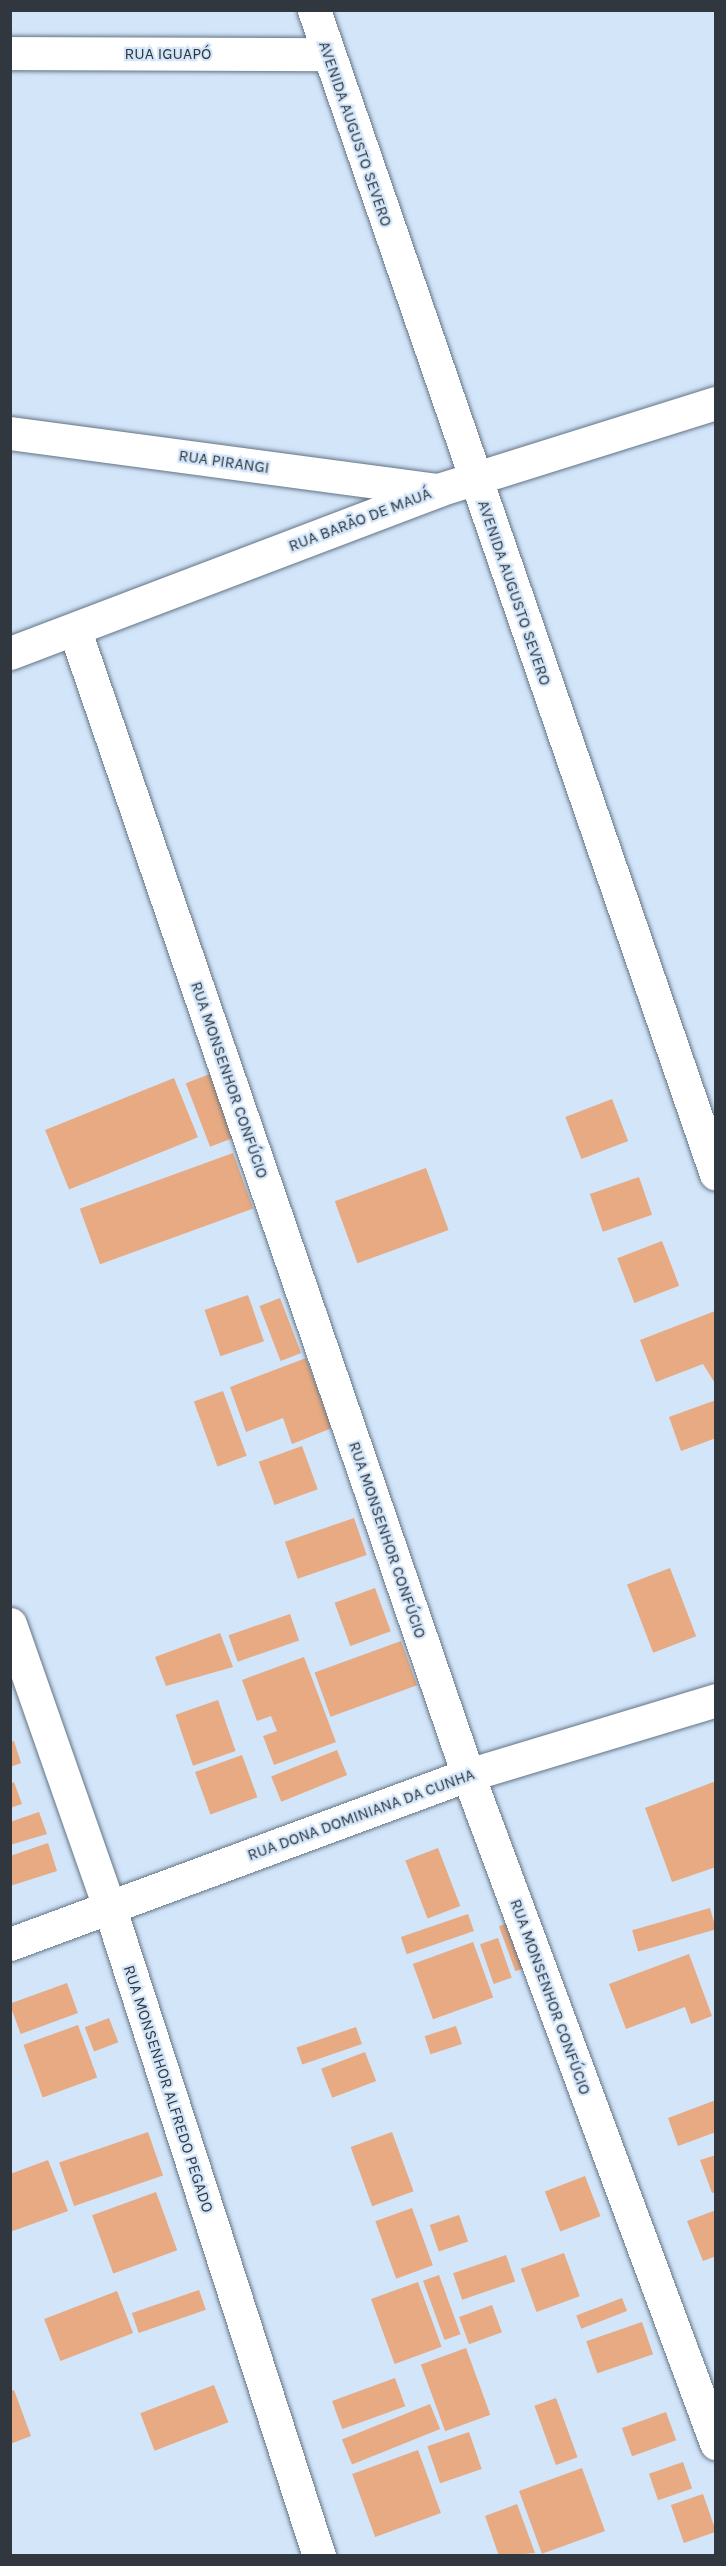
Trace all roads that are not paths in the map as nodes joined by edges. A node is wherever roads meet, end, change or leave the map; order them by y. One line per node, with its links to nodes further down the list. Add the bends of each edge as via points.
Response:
1 (314, 10): 3 (street, AVENIDA AUGUSTO SEVERO)
2 (10, 53): 3 (street, RUA IGUAPÓ)
3 (326, 54): 6 (street, AVENIDA AUGUSTO SEVERO)
4 (716, 403): 6 (street, RUA BARÃO DE MAUÁ)
5 (10, 433): 7 (street, RUA PIRANGI)
6 (475, 479): 7 (street, RUA BARÃO DE MAUÁ); 10 (street, AVENIDA AUGUSTO SEVERO)
7 (438, 490): 8 (street, RUA BARÃO DE MAUÁ)
8 (75, 631): 9 (street, RUA BARÃO DE MAUÁ); 13 (street, RUA MONSENHOR CONFÚCIO)
9 (10, 653)
10 (716, 1174)
11 (10, 1624): 14 (street, RUA MONSENHOR ALFREDO PEGADO)
12 (716, 1700): 13 (street, RUA DONA DOMINIANA DA CUNHA)
13 (468, 1775): 14 (street, RUA DONA DOMINIANA DA CUNHA); 16 (street, RUA MONSENHOR CONFÚCIO)
14 (110, 1909): 15 (street, RUA DONA DOMINIANA DA CUNHA); 17 (street, RUA MONSENHOR ALFREDO PEGADO)
15 (10, 1944)
16 (716, 2443)
17 (319, 2556)

